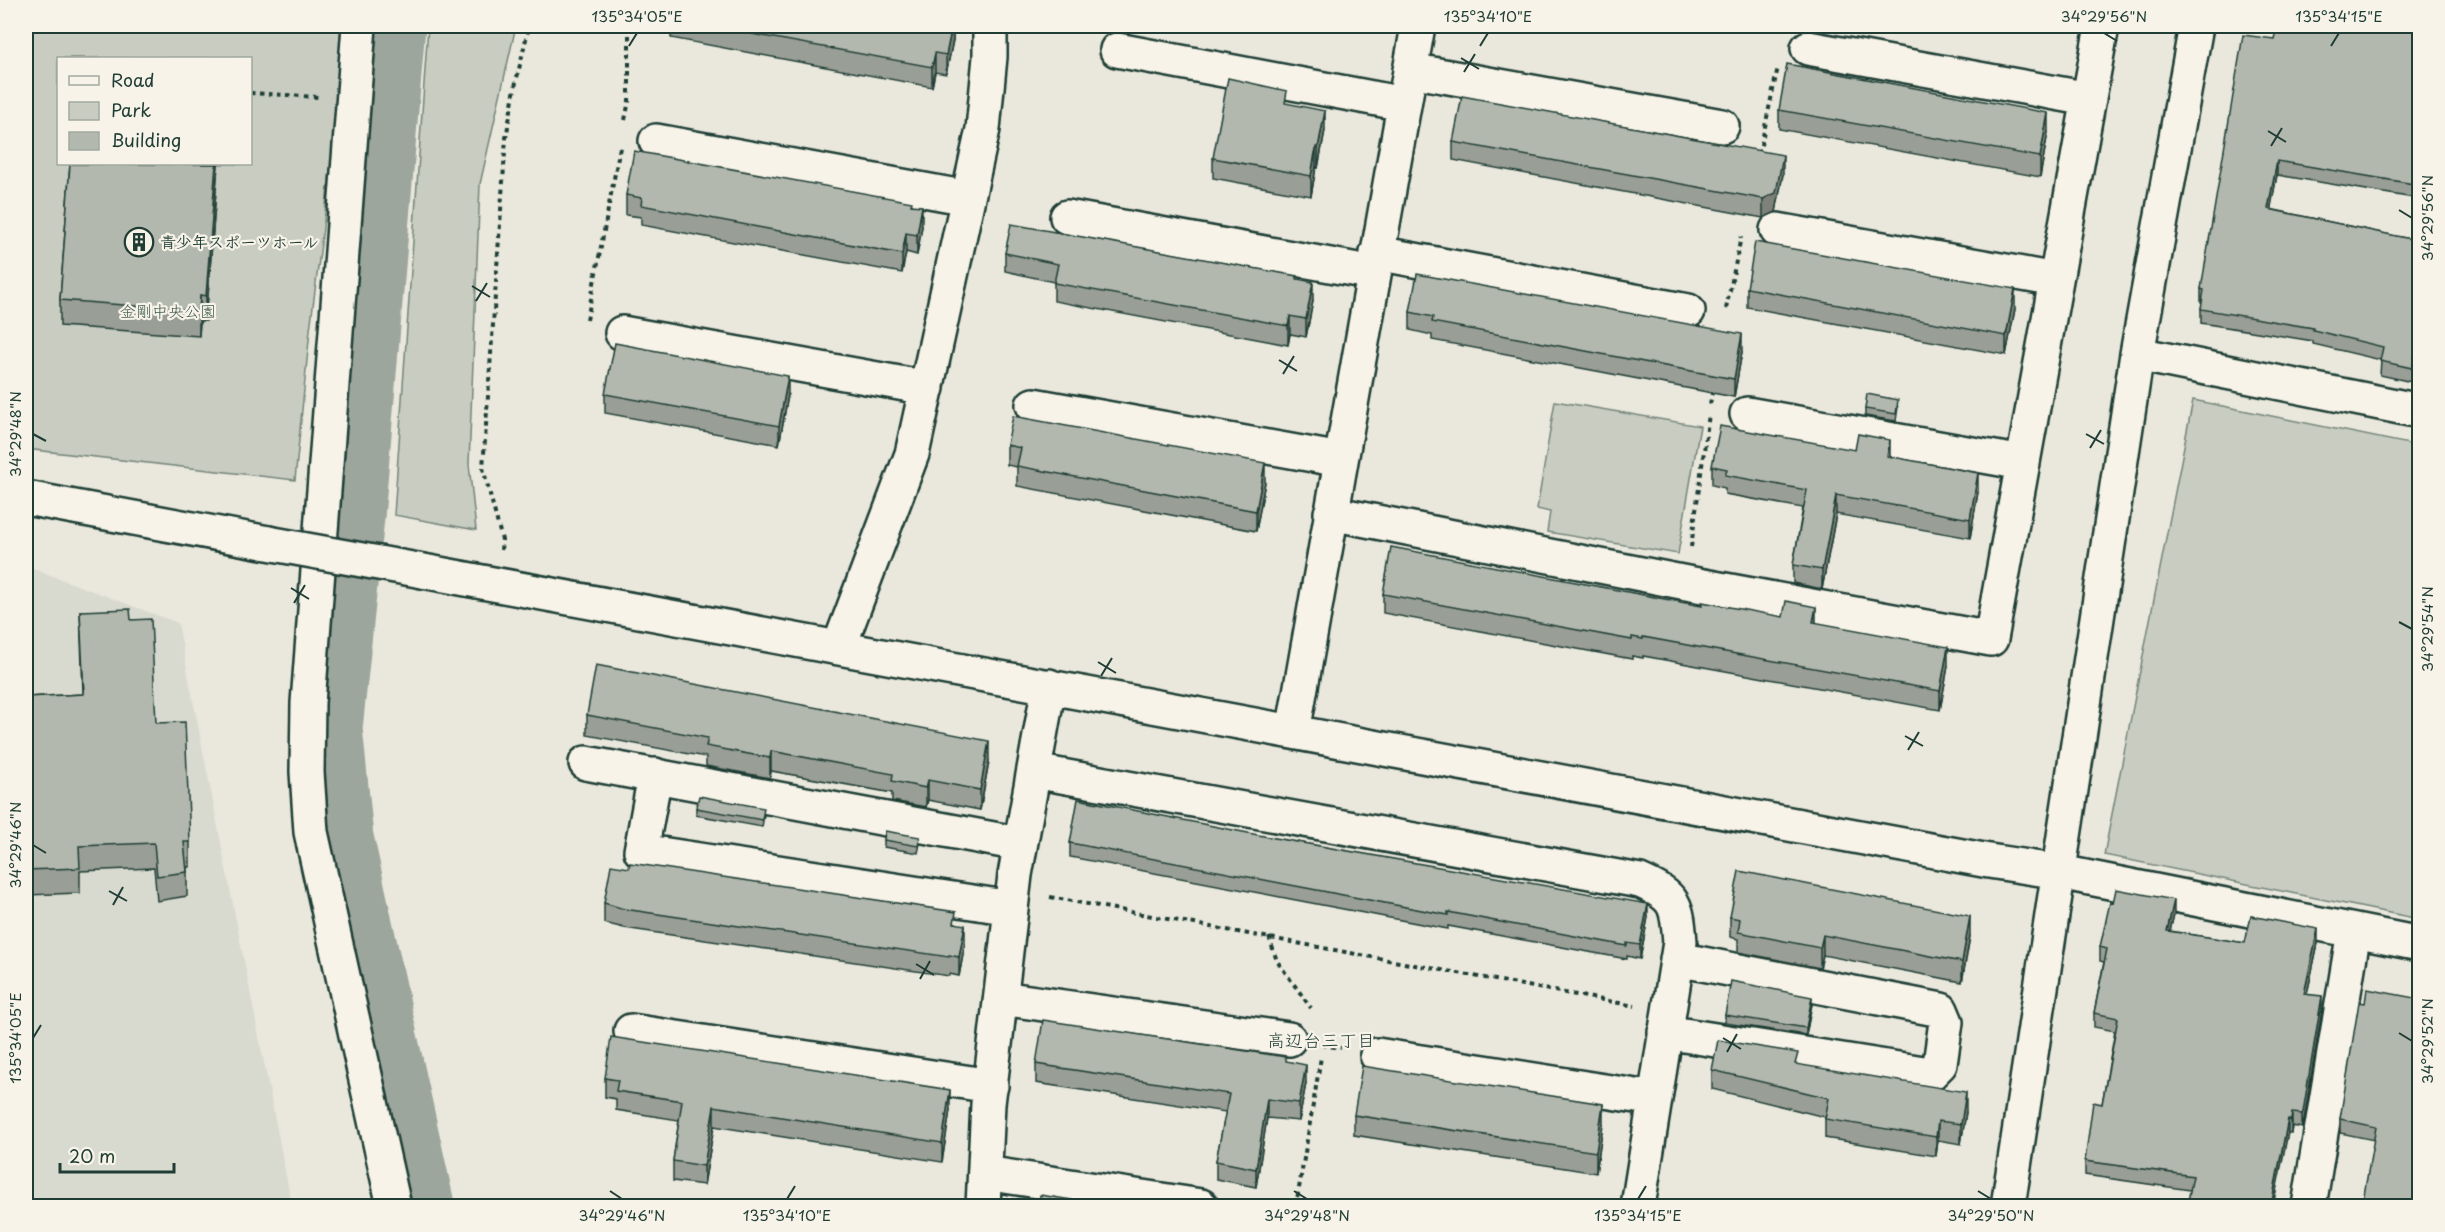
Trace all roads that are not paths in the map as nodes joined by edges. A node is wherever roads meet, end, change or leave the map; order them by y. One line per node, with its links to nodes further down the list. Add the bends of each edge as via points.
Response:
1 (359, 26): 49 (street, via 308,703 307,772 311,832)
2 (990, 26): 13 (street, via 982,129)
3 (1418, 26): 8 (street)
4 (2102, 26): 9 (street)
5 (2196, 26): 20 (street)
6 (1117, 50): 10 (street)
7 (1794, 54): 9 (street)
8 (1410, 70): 10 (street); 11 (street)
9 (2089, 99): 17 (street)
10 (1404, 104): 16 (street)
11 (1722, 126)
12 (656, 141): 13 (street)
13 (968, 198): 21 (street)
14 (1067, 217): 16 (street)
15 (1777, 230): 17 (street)
16 (1376, 263): 18 (street); 25 (street)
17 (2056, 280): 26 (street)
18 (1688, 311)
19 (622, 333): 21 (street)
20 (2137, 354): 23 (street); 36 (street)
21 (927, 388): 29 (street, via 912,454)
22 (1034, 405): 25 (street)
23 (2420, 411)
24 (1747, 414): 26 (street)
25 (1341, 460): 28 (street)
26 (2023, 463): 28 (street, via 1991,639)
27 (26, 498): 29 (street, bridge)
28 (1331, 513): 31 (street)
29 (839, 647): 30 (street)
30 (1049, 686): 31 (street); 33 (street)
31 (1293, 732): 36 (street)
32 (586, 763): 34 (street)
33 (1034, 771): 35 (street); 40 (street, via 1640,881 1664,891 1678,913)
34 (655, 776): 35 (street); 37 (street, via 641,851)
35 (1020, 844): 37 (street)
36 (2060, 872): 38 (street); 53 (street)
37 (1012, 899): 41 (street)
38 (2354, 930): 39 (street); 54 (street)
39 (2420, 944)
40 (1677, 959): 42 (street); 42 (street, via 1941,1010 1946,1022 1940,1064 1930,1074)
41 (1001, 998): 44 (street); 46 (street)
42 (1668, 1022): 47 (street)
43 (631, 1031): 46 (street)
44 (1289, 1039)
45 (1377, 1055): 47 (street)
46 (991, 1086): 48 (street)
47 (1655, 1099): 52 (street)
48 (985, 1173): 50 (street); 51 (street)
49 (394, 1206)
50 (983, 1206)
51 (1201, 1206)
52 (1638, 1206)
53 (2008, 1206)
54 (2309, 1206)

